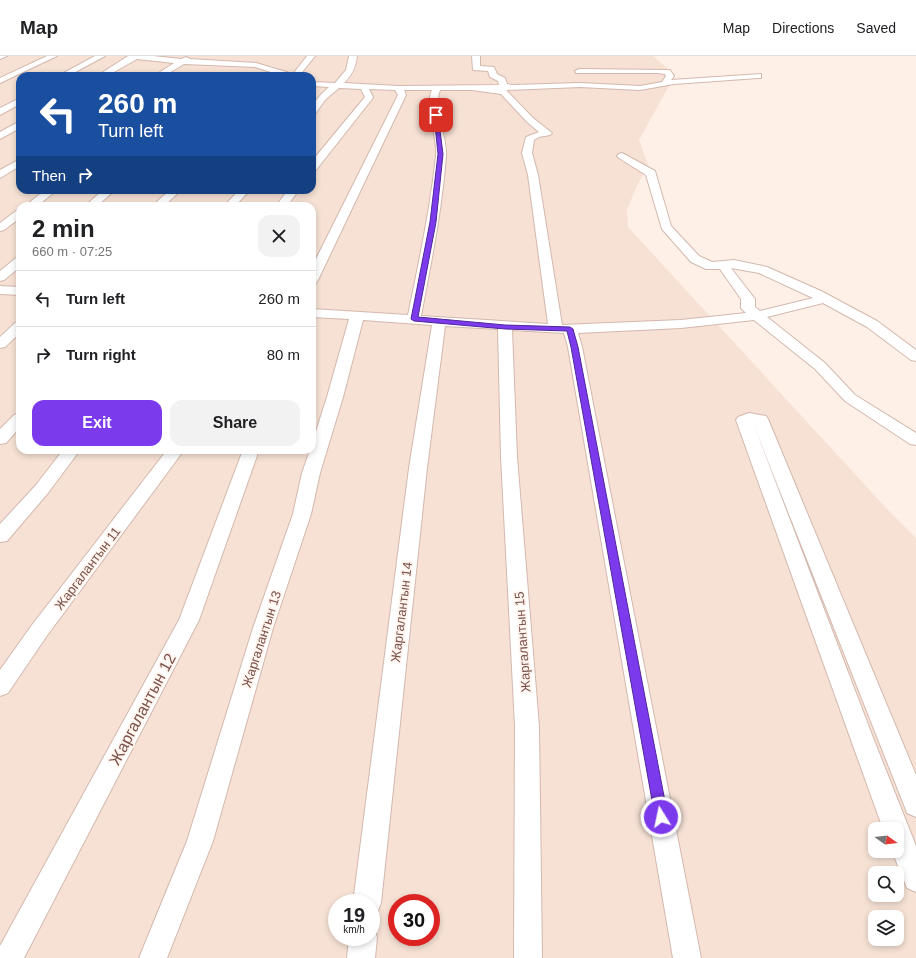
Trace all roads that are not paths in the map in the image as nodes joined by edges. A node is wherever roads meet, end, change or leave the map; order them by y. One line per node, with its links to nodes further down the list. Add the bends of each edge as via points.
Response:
1 (3, 56): 11 (street)
2 (53, 56): 15 (street)
3 (101, 56): 16 (street)
4 (132, 56): 5 (street)
5 (136, 56): 12 (street); 17 (street)
6 (192, 56): 12 (street)
7 (246, 56): 13 (street)
8 (311, 56): 21 (street)
9 (353, 56): 27 (street, via 346,78)
10 (476, 56): 32 (street, via 476,68 491,69 493,75 502,80 503,85)
11 (0, 57)
12 (184, 61): 13 (street); 18 (street)
13 (234, 63): 19 (street, via 218,67); 20 (street, via 256,65)
14 (580, 71): 25 (street, via 667,72 670,76)
15 (19, 72)
16 (70, 72)
17 (109, 72)
18 (165, 72)
19 (211, 72)
20 (278, 72)
21 (298, 72)
22 (16, 73): 24 (street)
23 (758, 76): 25 (street)
24 (0, 81)
25 (666, 83): 32 (street, via 640,88 580,85)
26 (316, 84): 27 (street)
27 (339, 85): 28 (street); 34 (street, via 322,98)
28 (365, 86): 30 (street); 39 (street, via 369,97)
29 (437, 87): 30 (street); 31 (street); 64 (street, via 434,102 441,154 433,222)
30 (398, 88): 56 (street, via 402,95)
31 (471, 88): 32 (street); 67 (street, via 504,92 530,120 547,132 529,139 526,153 533,176)
32 (513, 88)
33 (16, 103): 35 (street)
34 (316, 107)
35 (0, 112)
36 (16, 126): 37 (street)
37 (0, 136)
38 (622, 156): 55 (street, via 651,174 666,227 695,259 710,266)
39 (316, 163)
40 (16, 165): 41 (street)
41 (0, 175)
42 (46, 194): 47 (street)
43 (105, 194): 48 (street)
44 (171, 194): 49 (street)
45 (241, 194): 50 (street)
46 (291, 194): 51 (street)
47 (36, 202)
48 (95, 202)
49 (162, 202)
50 (233, 202)
51 (284, 202)
52 (16, 216): 53 (street)
53 (0, 228)
54 (16, 264): 57 (street)
55 (723, 265): 60 (street, via 734,264 763,270); 62 (street, via 748,299 748,308)
56 (316, 272)
57 (0, 277)
58 (0, 290): 59 (street)
59 (16, 291)
60 (824, 299): 62 (street); 70 (street, via 872,324)
61 (316, 313): 63 (street)
62 (757, 315): 67 (street, via 680,324); 73 (street, via 820,366 850,398)
63 (357, 316): 64 (street); 88 (street, Жаргалантын 13, via 311,473 302,514 263,628 200,841)
64 (414, 319): 65 (street)
65 (439, 321): 66 (street); 85 (street, Жаргалантын 14, via 418,468)
66 (505, 327): 67 (street); 90 (street, Жаргалантын 15, via 509,457 527,726)
67 (563, 329): 91 (street, via 575,347)
68 (16, 330): 69 (street)
69 (0, 344)
70 (916, 357)
71 (16, 422): 72 (street)
72 (0, 439)
73 (916, 440)
74 (69, 454): 77 (street)
75 (173, 454): 78 (street, Жаргалантын 11, via 39,631)
76 (250, 454): 87 (street, Жаргалантын 12, via 189,620)
77 (0, 536)
78 (0, 688)
79 (860, 735): 80 (street); 80 (street, via 744,420 749,418 760,419); 82 (street)
80 (888, 736): 81 (street)
81 (916, 805)
82 (894, 822)
83 (904, 848): 84 (street)
84 (916, 879)
85 (368, 894)
86 (362, 946): 89 (street)
87 (9, 958)
88 (152, 958)
89 (361, 958)
90 (528, 958)
91 (687, 958)

